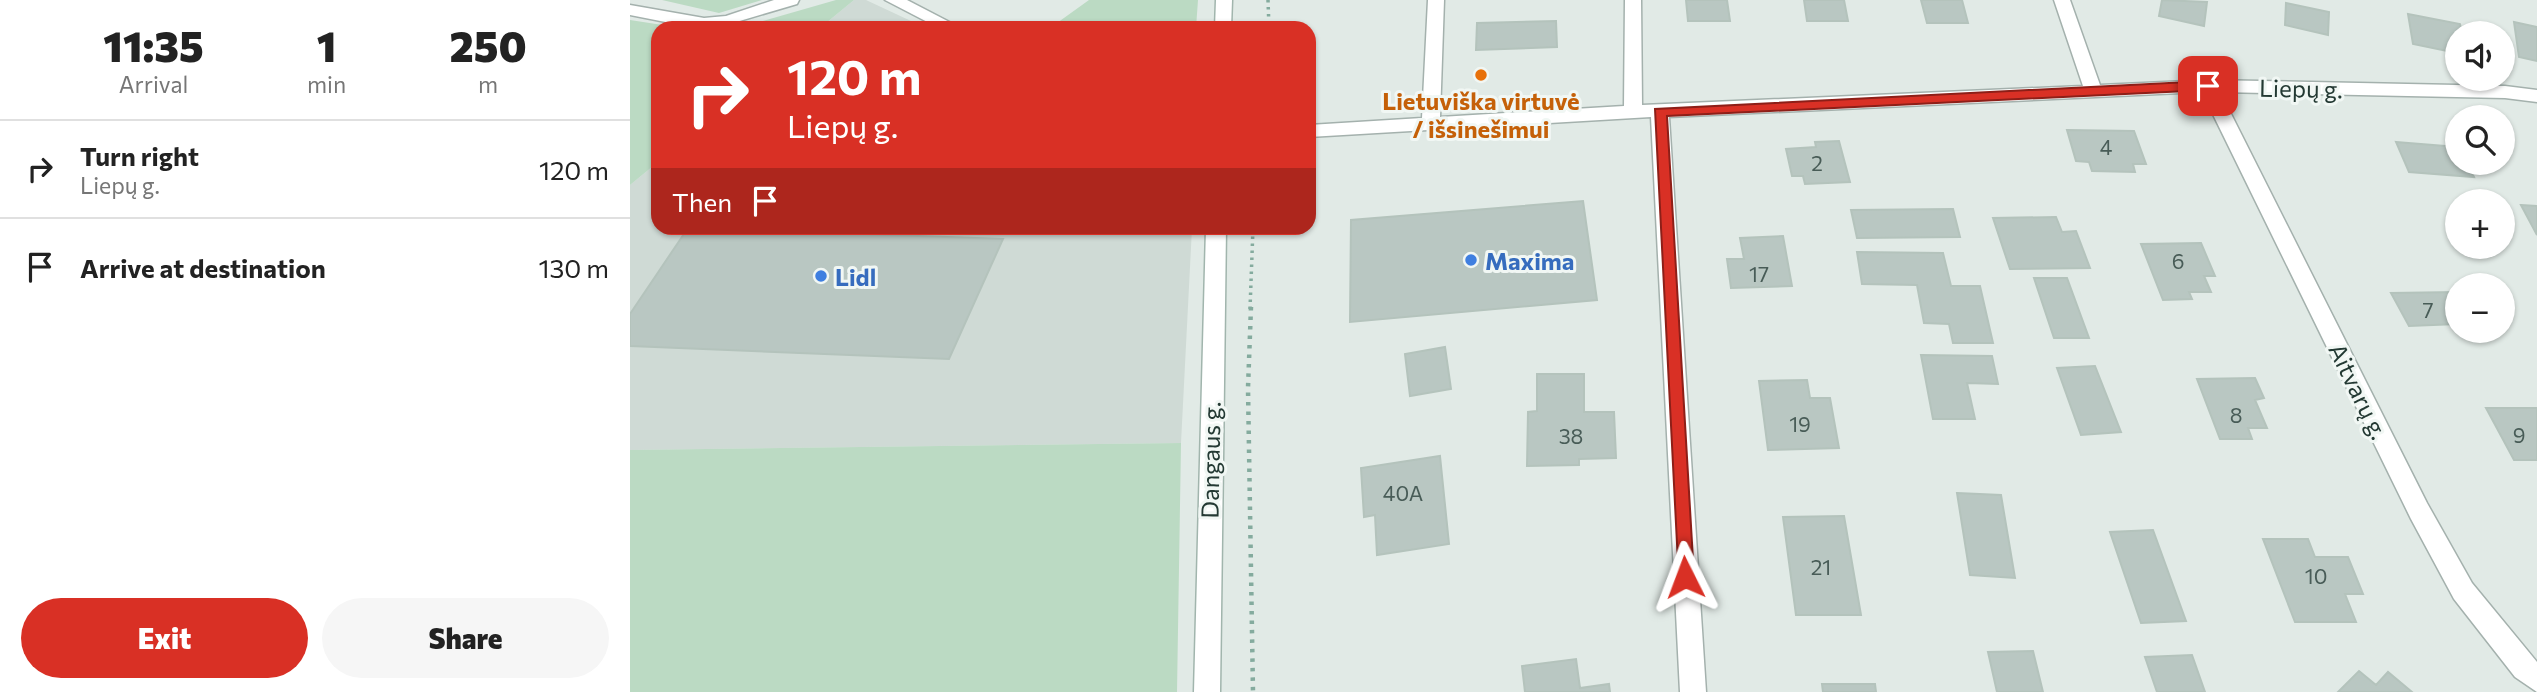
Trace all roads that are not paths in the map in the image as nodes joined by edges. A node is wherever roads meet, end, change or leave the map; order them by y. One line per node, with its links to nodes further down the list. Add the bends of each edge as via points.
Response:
1 (791, 0): 9 (street)
2 (893, 0): 10 (street)
3 (1224, 0): 11 (street)
4 (1436, 0): 17 (street)
5 (1633, 0): 15 (street)
6 (2062, 0): 13 (street)
7 (630, 10): 8 (street)
8 (693, 21)
9 (728, 21)
10 (938, 21)
11 (1223, 21)
12 (2208, 86): 13 (street, Liepų g.); 14 (street, Liepų g.); 20 (street, Aitvarų g., via 2463,591)
13 (2093, 90): 16 (street, Liepų g.)
14 (2537, 96)
15 (1633, 112): 16 (street, Liepų g.); 17 (street, Liepų g.)
16 (1660, 112): 22 (street)
17 (1431, 124): 18 (street, Liepų g.)
18 (1316, 131)
19 (1216, 235): 21 (street, Dangaus g.)
20 (2537, 679)
21 (1207, 692)
22 (1693, 692)

